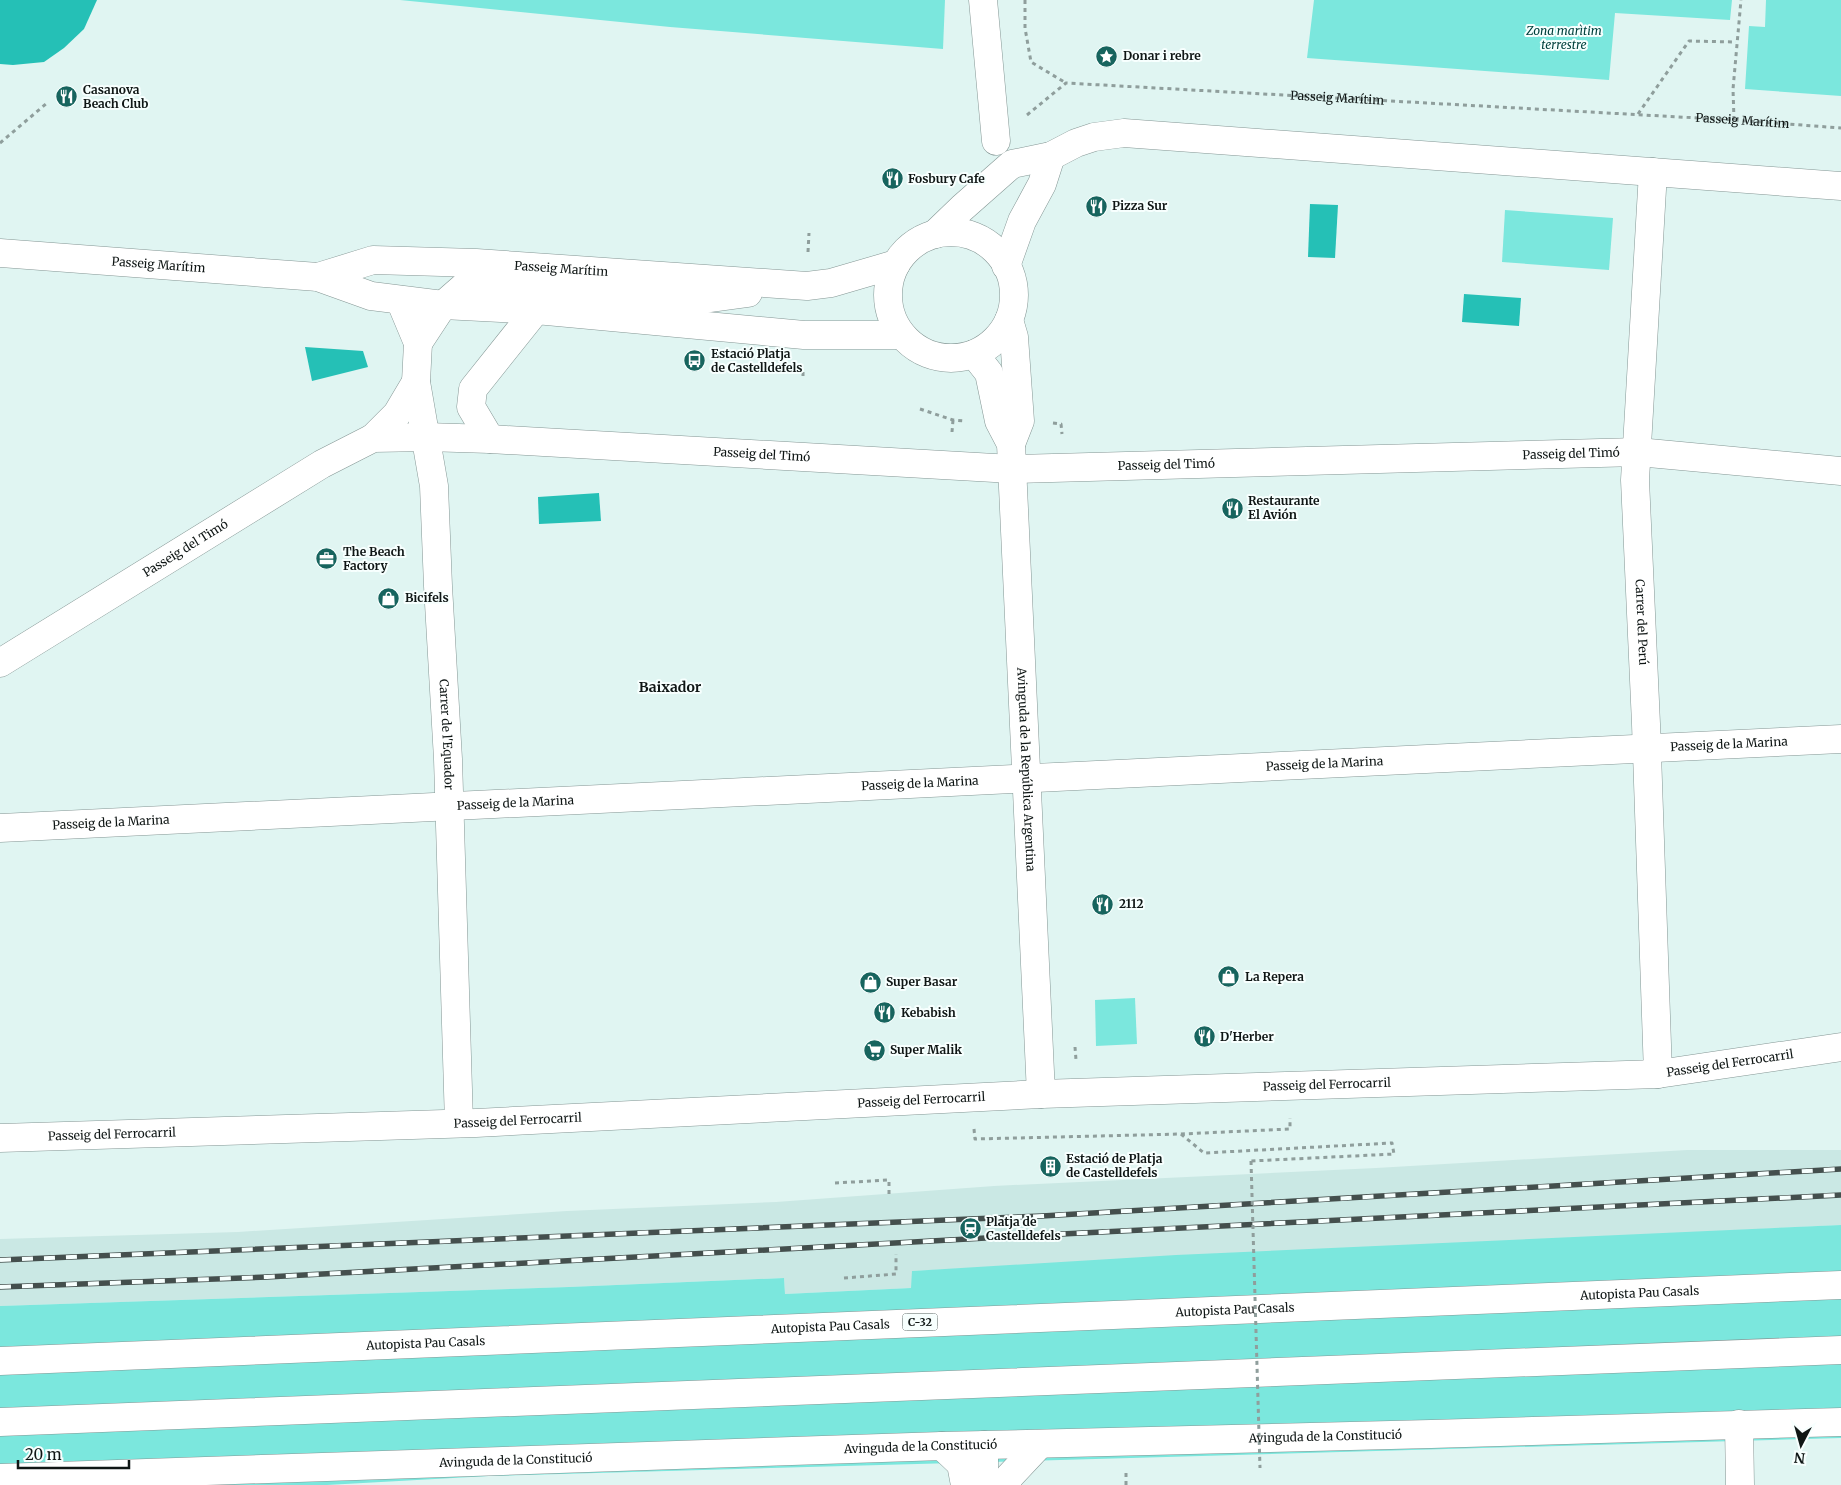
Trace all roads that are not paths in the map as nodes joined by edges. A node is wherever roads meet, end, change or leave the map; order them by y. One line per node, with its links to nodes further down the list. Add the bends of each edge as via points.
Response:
1 (983, 0): 2 (main road)
2 (996, 141)
3 (1051, 156): 4 (main road, via 1094,137 1124,133); 6 (main road, via 1012,164); 9 (main road)
4 (1653, 172): 5 (main road); 23 (main road, Carrer del Perú)
5 (1841, 186)
6 (935, 234): 8 (main road, via 910,247); 9 (main road, via 961,233 974,237 997,253)
7 (0, 253): 10 (main road, Passeig Marítim)
8 (896, 264): 11 (main road, Passeig Marítim, via 831,283); 16 (main road, via 888,283 888,300 892,319)
9 (1006, 266): 15 (main road, via 1014,290)
10 (318, 277): 11 (main road, Passeig Marítim, via 373,260 476,263); 12 (main road, Passeig Marítim, via 371,296)
11 (807, 286): 13 (main road, Passeig Marítim, via 689,301 467,284)
12 (400, 300): 13 (main road, Passeig Marítim); 17 (main road, Passeig del Timó)
13 (443, 305): 14 (main road, Passeig Marítim); 17 (main road, Passeig Marítim)
14 (536, 310): 16 (main road, Passeig Marítim, via 804,335); 22 (main road, via 473,389 471,407)
15 (1009, 320): 18 (main road, via 989,346); 24 (main road, Avinguda de la República Argentina, via 1014,337 1020,421)
16 (901, 335): 18 (main road, via 931,355 951,358)
17 (418, 342): 19 (main road, Passeig del Timó)
18 (974, 354): 24 (main road, Avinguda de la República Argentina, via 989,374)
19 (416, 382): 20 (main road, Passeig del Timó); 21 (main road, Passeig del Timó, via 397,414)
20 (426, 437): 21 (main road, Passeig del Timó); 22 (main road, Passeig del Timó); 30 (main road, Carrer de l'Equador, via 434,486)
21 (373, 438): 26 (main road, Passeig del Timó, via 322,464)
22 (490, 439): 24 (main road, Passeig del Timó)
23 (1638, 452): 24 (main road, Passeig del Timó); 25 (main road, Passeig del Timó); 28 (main road, Carrer del Perú, via 1635,480)
24 (1012, 457): 29 (main road, Avinguda de la República Argentina)
25 (1841, 471)
26 (0, 663)
27 (1841, 738): 28 (main road, Passeig de la Marina)
28 (1646, 748): 29 (main road, Passeig de la Marina); 33 (main road, Carrer del Perú)
29 (1027, 777): 30 (main road, Passeig de la Marina); 34 (main road, Avinguda de la República Argentina)
30 (449, 806): 31 (main road, Passeig de la Marina); 35 (main road, Carrer de l'Equador)
31 (0, 828)
32 (1841, 1047): 33 (main road, Passeig del Ferrocarril)
33 (1658, 1074): 34 (main road, Passeig del Ferrocarril)
34 (1041, 1094): 35 (main road, Passeig del Ferrocarril)
35 (459, 1123): 36 (main road, Passeig del Ferrocarril)
36 (0, 1138)
37 (1841, 1285): 39 (main road, Autopista Pau Casals / C-32)
38 (1841, 1350): 40 (main road)
39 (0, 1361)
40 (0, 1422)
41 (1841, 1422): 42 (main road, Avinguda de la Constitució)
42 (1739, 1424): 43 (main road, Avinguda de la Constitució); 50 (main road)
43 (1040, 1444): 44 (main road, Avinguda de la Constitució); 49 (main road, via 1009,1477)
44 (984, 1445): 45 (main road, Avinguda de la Constitució); 48 (main road)
45 (942, 1446): 46 (main road, Avinguda de la Constitució); 47 (main road, via 961,1464)
46 (0, 1478)
47 (965, 1485)
48 (984, 1485)
49 (1006, 1485)
50 (1740, 1485)

